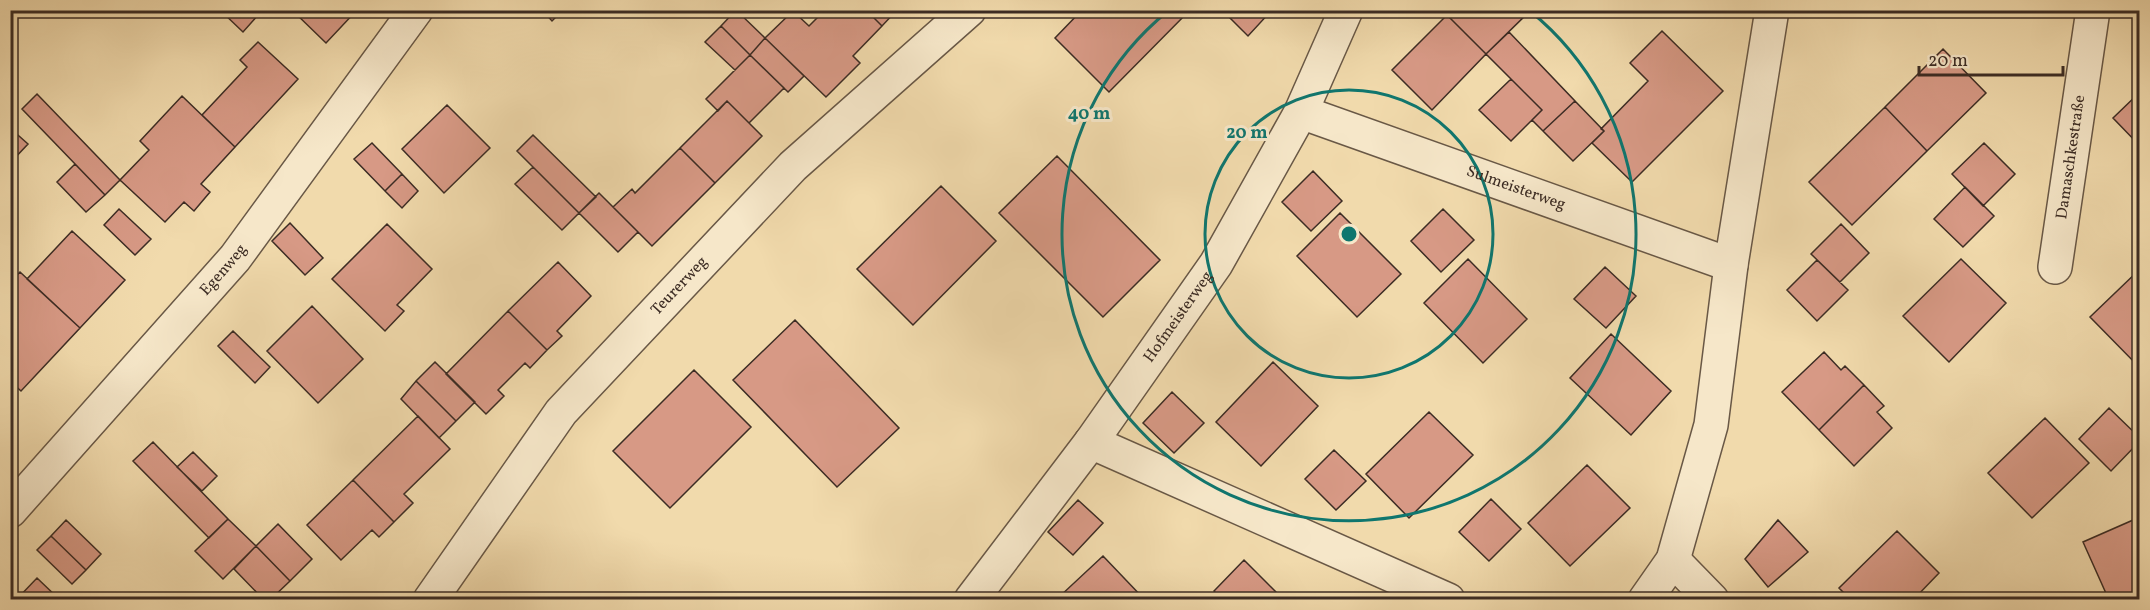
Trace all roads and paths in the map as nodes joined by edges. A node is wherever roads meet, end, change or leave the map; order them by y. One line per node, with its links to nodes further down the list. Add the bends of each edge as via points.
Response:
1 (416, 10): 10 (street, Egenweg, via 235,258)
2 (969, 10): 12 (street, Teurerweg, via 793,165 561,412)
3 (1346, 10): 6 (street, Hofmeisterweg)
4 (1772, 10): 7 (street)
5 (2093, 10): 8 (street, Damaschkestraße)
6 (1301, 112): 7 (street, Sulmeisterweg); 9 (street, Hofmeisterweg, via 1216,264)
7 (1731, 265): 11 (street, via 1711,425)
8 (2055, 267)
9 (1090, 442): 13 (street, Hofmeisterweg); 14 (street)
10 (10, 512)
11 (1674, 560): 15 (street); 16 (street)
12 (430, 600)
13 (971, 600)
14 (1448, 600)
15 (1645, 600)
16 (1712, 600)

